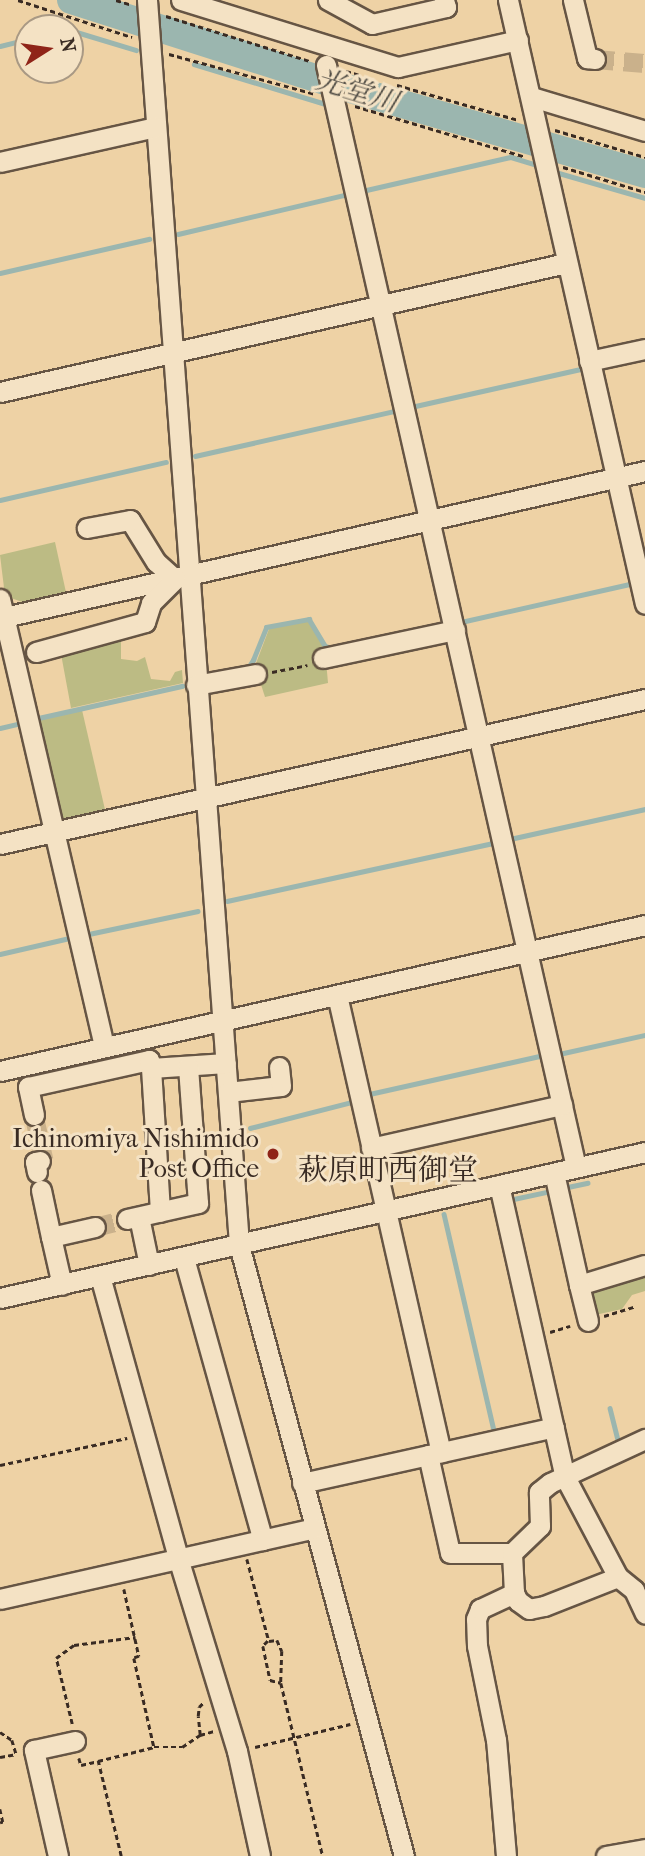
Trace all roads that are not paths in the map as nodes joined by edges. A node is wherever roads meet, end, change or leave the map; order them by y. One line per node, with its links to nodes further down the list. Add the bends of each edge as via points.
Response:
1 (181, 0): 7 (street, via 398,67)
2 (328, 0): 3 (street, via 372,24 446,7)
3 (444, 0)
4 (508, 0): 7 (street)
5 (573, 0): 8 (street, via 587,58)
6 (147, 5): 11 (street)
7 (518, 40): 10 (street)
8 (595, 59)
9 (326, 65): 15 (street)
10 (532, 97): 12 (street); 14 (street)
11 (155, 127): 13 (street); 17 (street)
12 (645, 131)
13 (0, 162)
14 (566, 263): 15 (street); 18 (street)
15 (381, 305): 17 (street); 22 (street)
16 (645, 349): 18 (street)
17 (172, 354): 19 (street); 24 (street)
18 (589, 361): 21 (street)
19 (0, 393)
20 (645, 471): 21 (street)
21 (616, 478): 22 (street); 25 (street)
22 (430, 521): 24 (street); 27 (street)
23 (87, 528): 24 (street, via 130,520 156,562)
24 (181, 577): 26 (street); 28 (street, via 150,603 145,622); 31 (street)
25 (645, 604)
26 (1, 612): 35 (street)
27 (455, 630): 29 (street); 33 (street)
28 (36, 652)
29 (323, 658)
30 (256, 674): 31 (street)
31 (196, 685): 34 (street)
32 (645, 699): 33 (street)
33 (480, 734): 34 (street); 38 (street)
34 (205, 798): 35 (street); 40 (street)
35 (53, 831): 36 (street); 41 (street)
36 (0, 844)
37 (645, 925): 38 (street)
38 (529, 949): 39 (street, via 524,954); 48 (street)
39 (337, 995): 40 (street); 50 (street)
40 (223, 1020): 41 (street); 42 (street)
41 (104, 1047): 46 (street)
42 (226, 1063): 43 (street); 47 (street)
43 (188, 1066): 45 (street); 57 (street, via 198,1203)
44 (279, 1067): 47 (street, via 281,1086)
45 (151, 1069): 49 (street, via 149,1059 28,1087); 57 (street)
46 (0, 1071)
47 (228, 1092): 60 (street)
48 (562, 1105): 50 (street); 52 (street)
49 (34, 1115)
50 (371, 1148): 56 (street)
51 (645, 1152): 52 (street)
52 (576, 1167): 53 (street)
53 (554, 1173): 55 (street); 66 (street)
54 (39, 1174): 59 (street)
55 (499, 1185): 56 (street); 69 (street)
56 (386, 1210): 60 (street); 71 (street)
57 (160, 1212): 62 (street, via 133,1218)
58 (95, 1227): 59 (street)
59 (51, 1237): 65 (street)
60 (239, 1245): 61 (street); 73 (street)
61 (184, 1258): 62 (street); 75 (street)
62 (149, 1265): 64 (street)
63 (645, 1265): 66 (street)
64 (100, 1276): 65 (street); 77 (street)
65 (62, 1284): 67 (street)
66 (579, 1285): 68 (street)
67 (0, 1298)
68 (588, 1321)
69 (554, 1426): 71 (street); 72 (street)
70 (645, 1439): 72 (street)
71 (434, 1453): 73 (street); 76 (street, via 450,1553)
72 (565, 1477): 76 (street, via 539,1492 540,1526); 78 (street)
73 (302, 1483): 74 (street)
74 (314, 1528): 75 (street); 87 (street)
75 (253, 1542): 77 (street)
76 (512, 1553): 80 (street)
77 (178, 1558): 81 (street); 86 (street, via 231,1729)
78 (618, 1577): 79 (street); 80 (street, via 529,1609)
79 (639, 1589): 82 (street)
80 (514, 1593): 88 (street, via 480,1609 476,1619 496,1740)
81 (0, 1599)
82 (645, 1614)
83 (75, 1741): 85 (street, via 34,1750)
84 (645, 1849): 89 (street)
85 (58, 1856)
86 (260, 1856)
87 (404, 1856)
88 (506, 1856)
89 (606, 1856)

